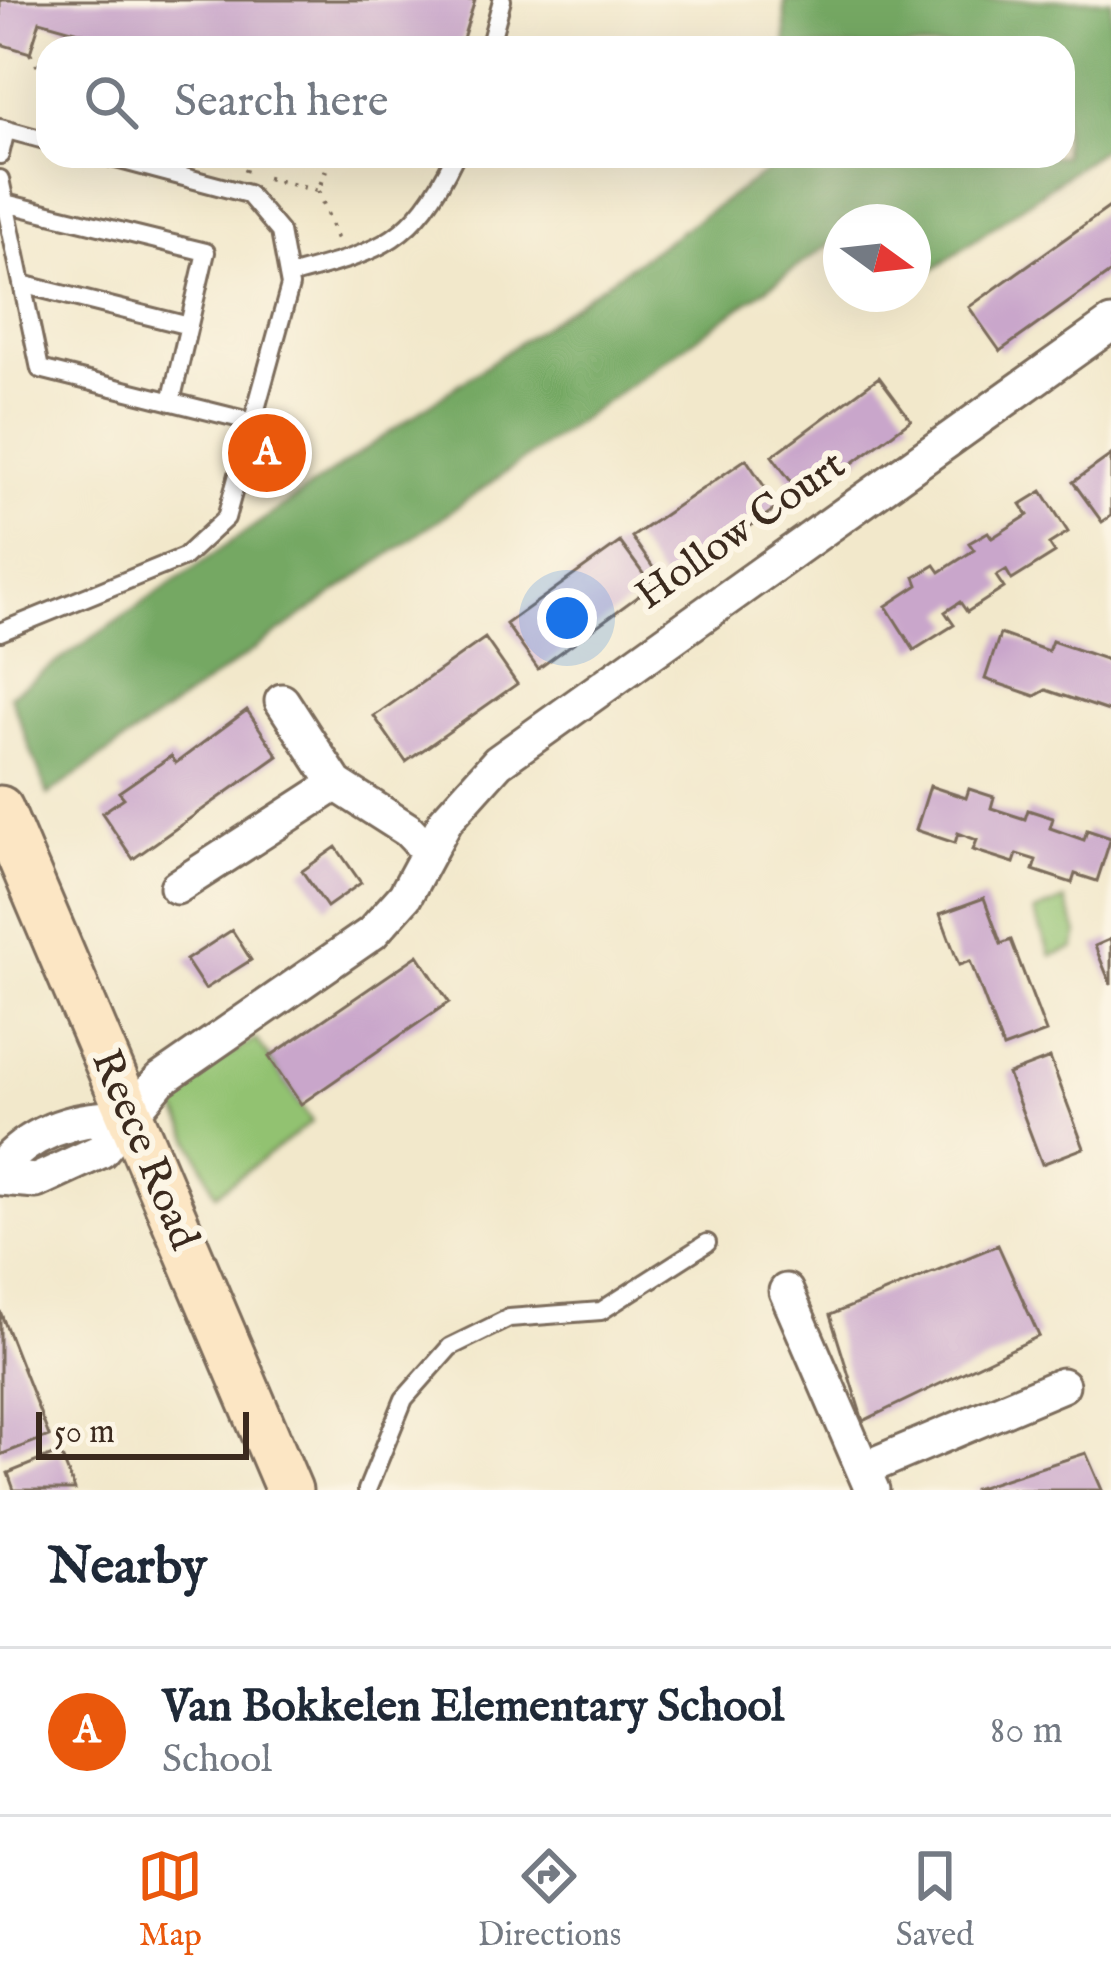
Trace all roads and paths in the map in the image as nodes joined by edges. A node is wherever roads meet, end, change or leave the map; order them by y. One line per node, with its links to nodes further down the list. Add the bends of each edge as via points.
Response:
1 (502, 0): 2 (lane)
2 (492, 36)
3 (31, 53): 4 (path)
4 (36, 62)
5 (3, 129): 6 (lane); 7 (lane)
6 (36, 138)
7 (0, 155)
8 (150, 168): 18 (lane, via 248,194 280,232)
9 (232, 168): 13 (path)
10 (246, 168): 13 (path)
11 (327, 168): 15 (path)
12 (449, 168): 17 (lane, via 410,230)
13 (245, 172): 15 (path)
14 (0, 179): 16 (lane)
15 (318, 191): 17 (path, via 329,228)
16 (5, 203): 19 (lane); 21 (lane, via 206,252)
17 (358, 257): 18 (lane)
18 (289, 276): 23 (lane)
19 (22, 284): 21 (lane); 22 (lane, via 40,369)
20 (1111, 324): 28 (street, Hollow Court, via 498,762)
21 (189, 326): 22 (lane)
22 (171, 402): 23 (lane)
23 (253, 422): 24 (lane, via 226,518 184,557)
24 (0, 632)
25 (282, 701): 26 (street)
26 (336, 784): 28 (street); 29 (street)
27 (0, 808): 30 (main road, Reece Road)
28 (428, 851): 30 (street, Hollow Court, via 373,933 160,1079)
29 (177, 887)
30 (130, 1118): 31 (street, via 85,1116 19,1146); 32 (street, Hollow Court, via 101,1151 36,1180); 37 (main road, Reece Road)
31 (0, 1168)
32 (0, 1178)
33 (706, 1243): 38 (lane, via 601,1311 509,1318 450,1347 404,1399)
34 (786, 1291): 36 (street)
35 (1063, 1385): 36 (street)
36 (868, 1480)
37 (290, 1490)
38 (368, 1490)

